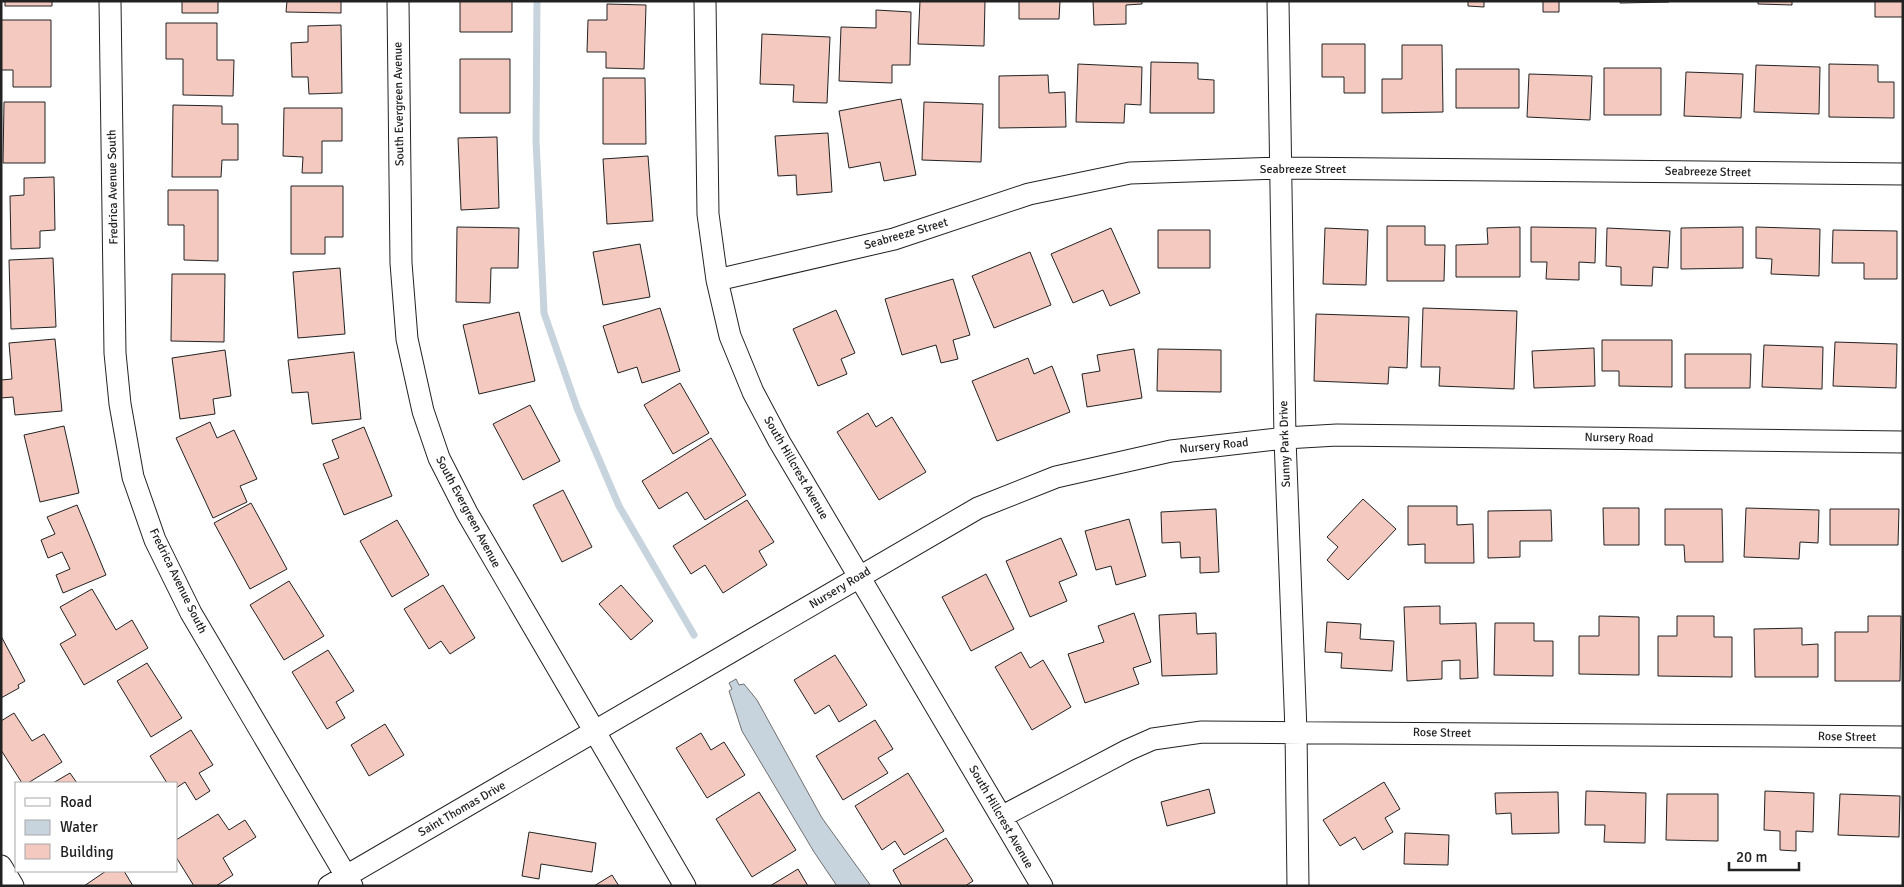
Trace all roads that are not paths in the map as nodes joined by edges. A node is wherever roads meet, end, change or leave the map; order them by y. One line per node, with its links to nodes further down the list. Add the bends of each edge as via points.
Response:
1 (110, 1): 16 (street, Fredrica Avenue South, via 115,353 133,478 155,540 191,613)
2 (398, 1): 12 (street, South Evergreen Avenue, via 401,263 407,339 423,411 439,458 467,513)
3 (705, 1): 7 (street, South Hillcrest Avenue, via 708,214)
4 (1278, 1): 5 (street, Sunny Park Drive)
5 (1281, 168): 6 (street, Seabreeze Street); 7 (street, Seabreeze Street, via 1121,175 1029,194 894,239); 8 (street, Sunny Park Drive)
6 (1903, 174)
7 (717, 280): 10 (street, South Hillcrest Avenue, via 730,336 752,392)
8 (1284, 438): 9 (street, Nursery Road, via 1337,435); 10 (street, Nursery Road, via 1171,451 1056,477 978,508); 11 (street, Sunny Park Drive)
9 (1903, 442)
10 (860, 576): 12 (street, Nursery Road); 14 (street, South Hillcrest Avenue)
11 (1296, 731): 13 (street, Rose Street); 14 (street, Rose Street, via 1202,732 1153,740); 20 (street, Sunny Park Drive)
12 (596, 732): 16 (street, Saint Thomas Drive); 18 (street, South Evergreen Avenue)
13 (1903, 738)
14 (1001, 817): 19 (street, South Hillcrest Avenue)
15 (1, 866): 17 (street)
16 (342, 882)
17 (13, 886)
18 (685, 886)
19 (1042, 886)
20 (1298, 886)

